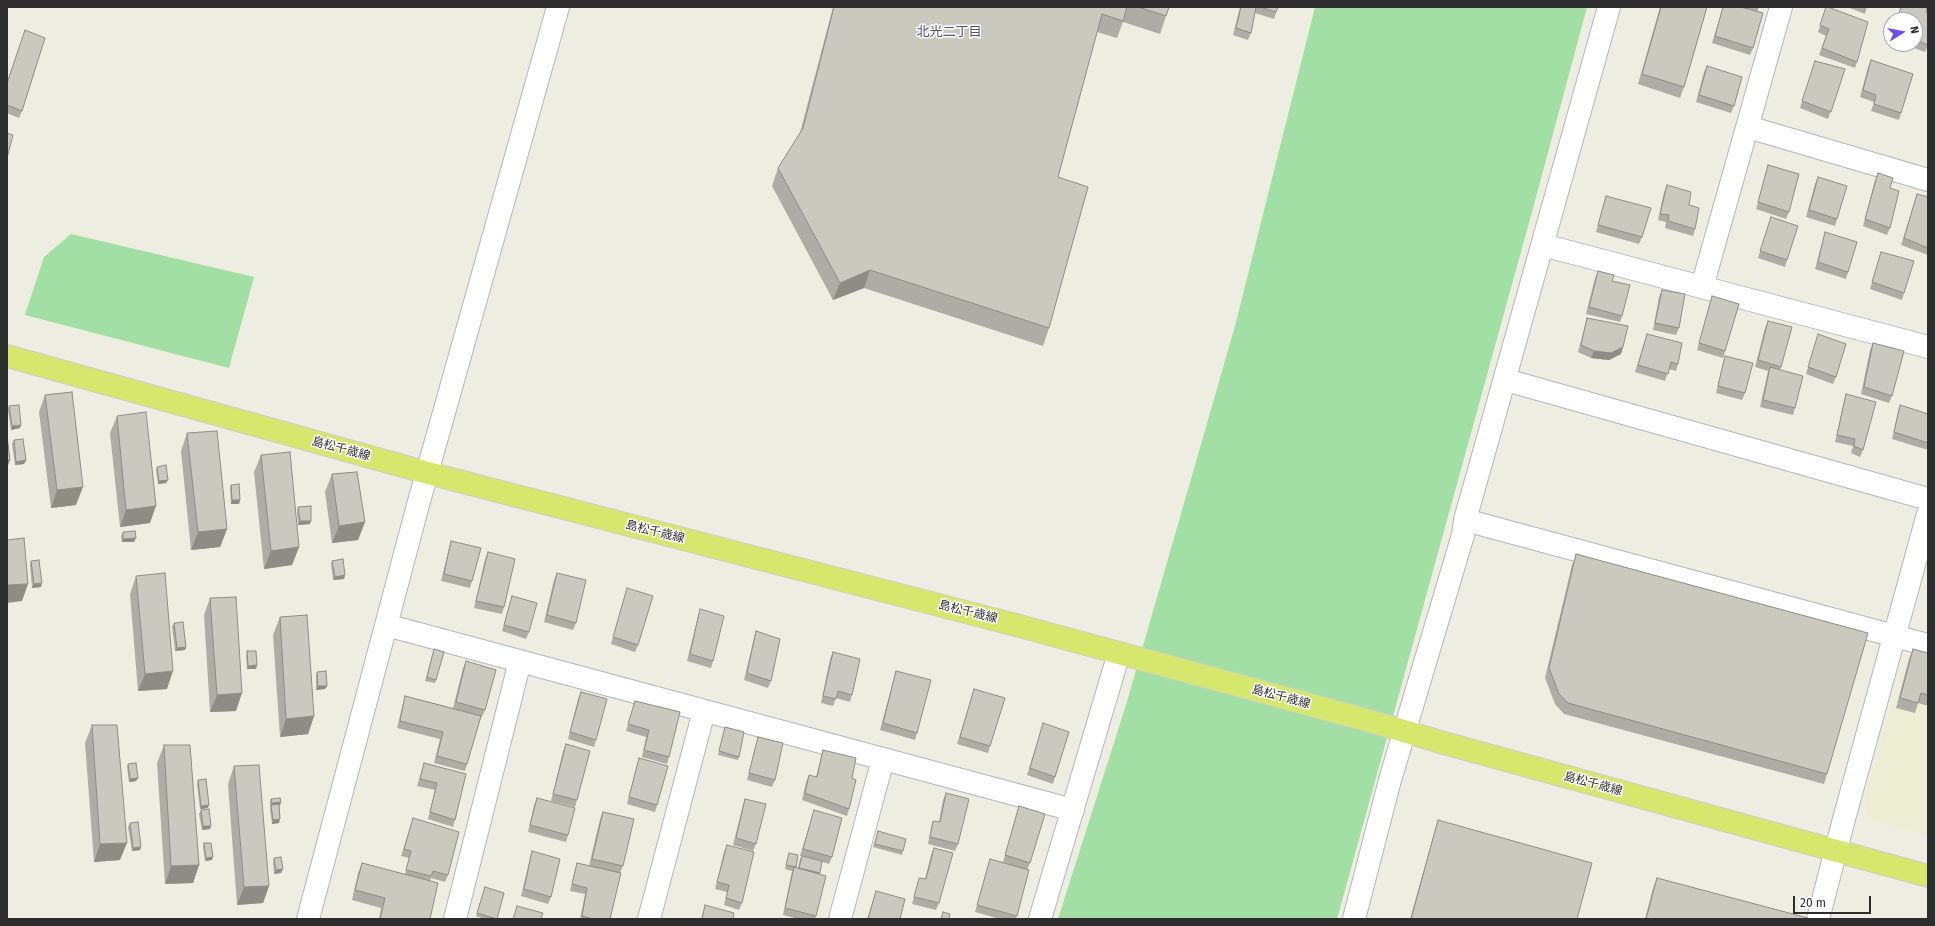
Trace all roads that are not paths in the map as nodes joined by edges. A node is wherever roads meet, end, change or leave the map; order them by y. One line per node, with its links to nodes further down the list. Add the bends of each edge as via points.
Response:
1 (558, 7): 11 (street)
2 (1610, 7): 6 (street)
3 (1781, 7): 4 (street)
4 (1748, 126): 5 (street); 7 (street)
5 (1928, 180)
6 (1543, 245): 7 (street); 10 (street)
7 (1702, 287): 8 (street)
8 (1928, 347)
9 (7, 356): 11 (main road, 島松千歳線)
10 (1506, 380): 12 (street); 14 (street)
11 (428, 473): 15 (street); 18 (main road, 島松千歳線)
12 (1928, 499)
13 (1928, 514): 16 (street)
14 (1465, 520): 16 (street); 21 (street, via 1463,535)
15 (386, 625): 19 (street); 26 (street)
16 (1894, 635): 17 (street); 24 (street)
17 (1928, 645)
18 (1119, 653): 21 (main road, 島松千歳線); 23 (street)
19 (520, 661): 20 (street); 27 (street)
20 (704, 711): 22 (street); 28 (street)
21 (1404, 731): 24 (main road, 島松千歳線); 31 (street)
22 (883, 759): 23 (street); 29 (street)
23 (1073, 810): 30 (street)
24 (1836, 850): 25 (main road, 島松千歳線); 32 (street)
25 (1928, 876)
26 (308, 919)
27 (454, 919)
28 (649, 919)
29 (840, 919)
30 (1040, 919)
31 (1354, 919)
32 (1818, 919)

